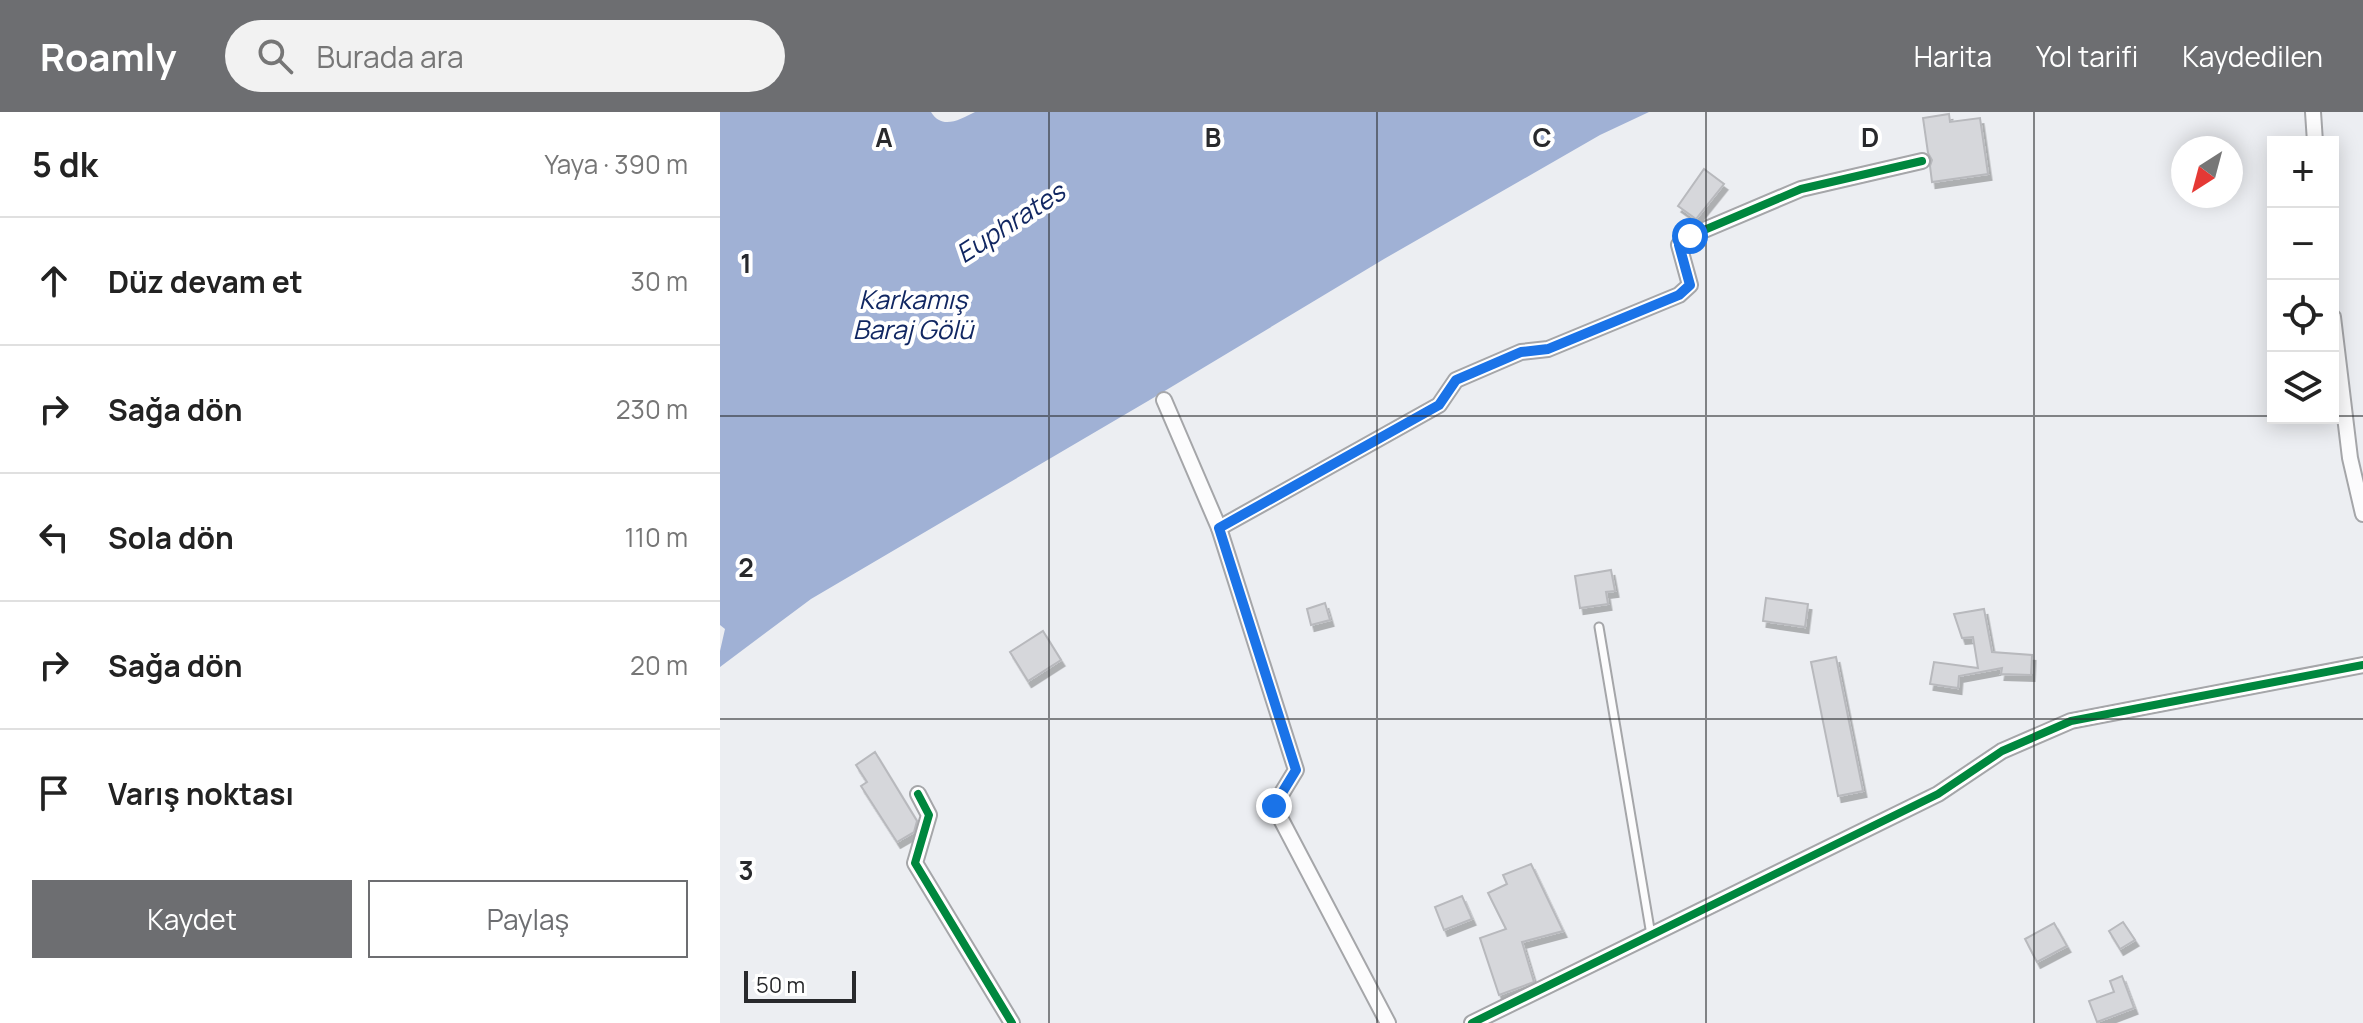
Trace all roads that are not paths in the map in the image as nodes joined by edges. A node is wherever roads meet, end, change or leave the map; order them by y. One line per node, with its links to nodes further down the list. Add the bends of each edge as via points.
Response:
1 (2313, 112): 2 (street)
2 (2315, 136)
3 (1922, 161): 7 (street, via 1801,189 1690,236 1679,245 1690,285 1679,295 1456,380 1439,405)
4 (2337, 352): 6 (street, via 2350,458)
5 (1164, 400): 7 (street)
6 (2363, 514)
7 (1219, 528): 13 (street, via 1296,770 1274,806)
8 (1599, 627): 11 (lane)
9 (2363, 665): 11 (street, via 2071,721 2002,751 1938,794)
10 (918, 794): 12 (street, via 929,815 915,863)
11 (1651, 935): 14 (street)
12 (1012, 1023)
13 (1388, 1023)
14 (1472, 1023)

